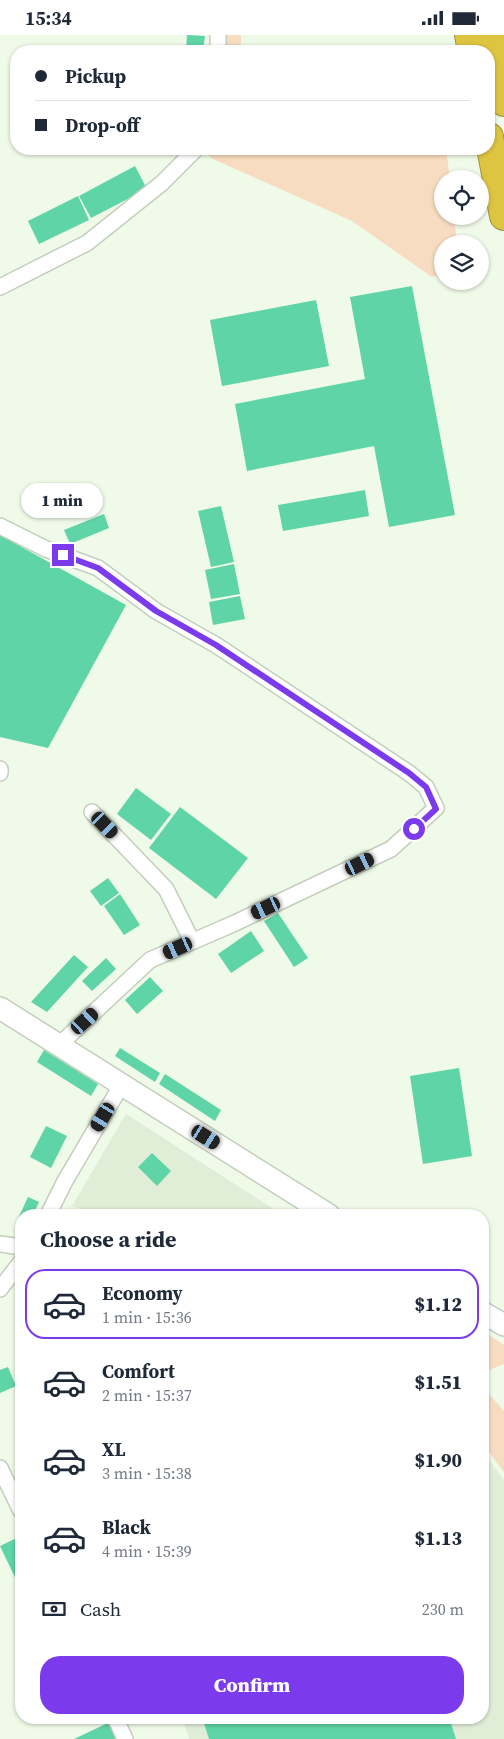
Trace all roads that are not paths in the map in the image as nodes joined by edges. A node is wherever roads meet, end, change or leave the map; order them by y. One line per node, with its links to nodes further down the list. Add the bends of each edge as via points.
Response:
1 (495, 56): 2 (highway)
2 (504, 102)
3 (190, 155): 6 (street, via 162,183 87,243)
4 (492, 155): 5 (highway)
5 (504, 216)
6 (0, 287)
7 (0, 526): 11 (street, via 46,549 98,568 156,611 216,645 426,787 436,809 391,849)
8 (0, 769): 9 (street)
9 (0, 773)
10 (92, 812): 11 (street, via 166,889)
11 (192, 941): 13 (street, via 150,960)
12 (0, 1008): 13 (main road)
13 (59, 1045): 14 (main road)
14 (122, 1084): 15 (street); 16 (main road)
15 (51, 1209)
16 (320, 1209)
17 (0, 1244): 18 (street)
18 (15, 1246)
19 (15, 1270): 20 (street)
20 (0, 1289)
21 (489, 1316): 22 (main road)
22 (504, 1325)
23 (0, 1468): 24 (street)
24 (15, 1499)
25 (118, 1724): 26 (street)
26 (124, 1739)

